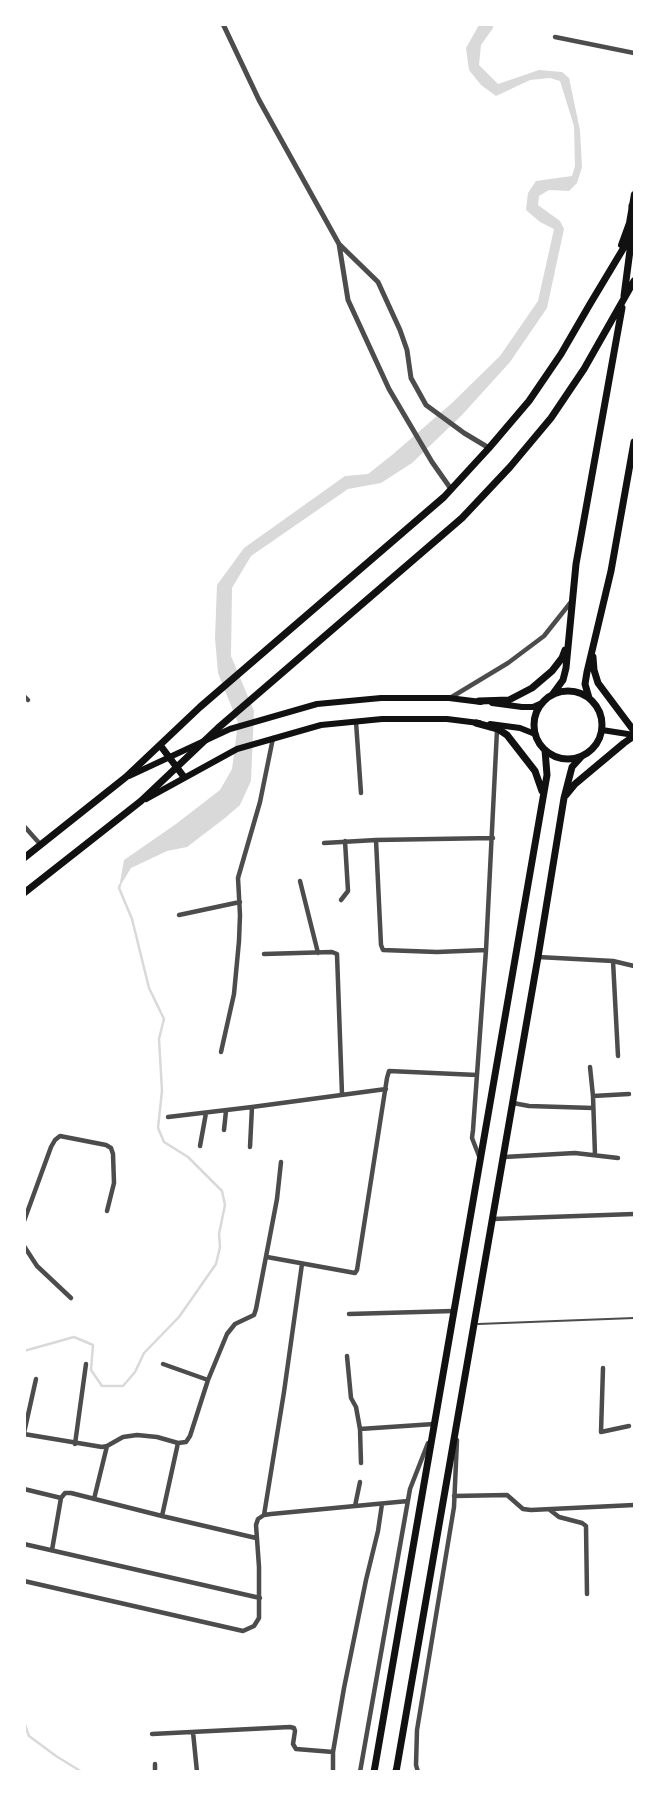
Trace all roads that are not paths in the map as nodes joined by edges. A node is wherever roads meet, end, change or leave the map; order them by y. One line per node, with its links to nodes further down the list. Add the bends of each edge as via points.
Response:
1 (223, 24): 7 (street, via 259,100)
2 (555, 37): 3 (street)
3 (635, 53)
4 (635, 194): 5 (main road)
5 (632, 205): 6 (highway); 8 (main road)
6 (634, 222): 8 (highway); 9 (highway)
7 (339, 244): 13 (street, via 378,282 400,330 411,378 426,405); 14 (street, via 348,300 389,389)
8 (615, 263): 13 (highway, via 529,401)
9 (631, 266): 11 (highway)
10 (635, 281): 11 (highway)
11 (623, 301): 15 (highway); 30 (highway, via 551,418 462,518)
12 (635, 442): 17 (highway)
13 (489, 448): 14 (highway)
14 (451, 489): 31 (highway)
15 (572, 601): 16 (highway); 19 (street, via 534,644)
16 (569, 632): 18 (highway, via 563,680); 21 (highway, via 562,658 542,680 509,701)
17 (592, 653): 20 (highway, via 585,684); 28 (highway, via 598,683)
18 (552, 695): 20 (highway, via 571,691); 22 (highway)
19 (449, 698): 21 (main road); 30 (main road, via 317,704)
20 (589, 698): 26 (highway, via 598,708)
21 (479, 701): 22 (main road, via 522,707)
22 (542, 703): 27 (highway, via 536,713)
23 (356, 722): 24 (main road, via 447,719); 29 (main road, via 321,725); 38 (street)
24 (476, 723): 25 (highway); 27 (main road)
25 (497, 729): 39 (highway, via 535,771); 43 (street)
26 (602, 730): 28 (main road); 33 (highway, via 598,741)
27 (535, 734): 32 (highway)
28 (635, 734): 40 (highway, via 575,784)
29 (269, 739): 37 (main road, via 237,749); 52 (street, via 260,802 238,878)
30 (205, 740): 34 (main road); 35 (highway)
31 (160, 745): 34 (highway); 36 (highway)
32 (545, 750): 33 (highway, via 559,758); 39 (highway)
33 (582, 756): 40 (highway, via 572,767)
34 (170, 757): 35 (highway); 36 (main road)
35 (177, 767): 37 (highway); 41 (highway)
36 (126, 777): 47 (highway)
37 (184, 777): 41 (main road)
38 (361, 793)
39 (543, 797): 79 (highway)
40 (564, 799): 57 (highway)
41 (141, 801): 50 (highway)
42 (24, 826): 47 (street)
43 (493, 838): 44 (street); 54 (street)
44 (376, 840): 45 (street); 54 (street, via 383,950)
45 (345, 841): 46 (street); 51 (street, via 349,887)
46 (324, 843)
47 (40, 845): 48 (highway)
48 (24, 858)
49 (300, 881): 55 (street)
50 (24, 894)
51 (341, 900)
52 (240, 902): 53 (street); 60 (street, via 234,994)
53 (179, 915)
54 (486, 950): 63 (street)
55 (318, 953): 56 (street); 65 (street, via 331,952 338,957)
56 (264, 954)
57 (538, 957): 58 (street); 68 (highway)
58 (613, 961): 59 (street); 61 (street)
59 (635, 966)
60 (221, 1052)
61 (618, 1056)
62 (590, 1067): 67 (street)
63 (477, 1074): 64 (street, via 389,1071); 79 (street, via 472,1138)
64 (386, 1089): 65 (street); 88 (street, via 357,1270 351,1273)
65 (342, 1094): 69 (street)
66 (629, 1094): 67 (street)
67 (593, 1096): 70 (street)
68 (513, 1102): 70 (street); 78 (highway)
69 (252, 1107): 71 (street); 76 (street)
70 (593, 1108): 77 (street)
71 (226, 1111): 72 (street); 74 (street)
72 (206, 1113): 73 (street); 75 (street)
73 (168, 1117)
74 (224, 1130)
75 (200, 1146)
76 (250, 1147)
77 (595, 1155): 78 (street); 80 (street)
78 (503, 1157): 84 (highway)
79 (480, 1158): 90 (highway)
80 (618, 1158)
81 (281, 1162): 87 (street)
82 (107, 1211): 85 (street, via 114,1175 111,1148 61,1136 51,1147)
83 (635, 1214): 84 (street)
84 (493, 1219): 93 (highway)
85 (24, 1222)
86 (24, 1246): 89 (street, via 37,1266)
87 (267, 1257): 88 (street); 99 (street, via 254,1315 235,1324 227,1334)
88 (302, 1264): 120 (street)
89 (71, 1298)
90 (454, 1311): 91 (street); 102 (highway)
91 (349, 1314)
92 (635, 1318): 93 (lane)
93 (474, 1324): 100 (highway)
94 (347, 1356): 103 (street)
95 (86, 1364): 106 (street)
96 (163, 1364): 99 (street)
97 (603, 1368): 101 (street, via 601,1432)
98 (36, 1379): 104 (street)
99 (208, 1380): 105 (street, via 190,1436)
100 (458, 1418): 111 (street); 136 (highway)
101 (629, 1426)
102 (434, 1427): 103 (street); 114 (street); 135 (highway)
103 (360, 1429): 108 (street)
104 (24, 1433): 106 (street)
105 (178, 1443): 107 (street, via 136,1434); 119 (street)
106 (75, 1444): 107 (street)
107 (107, 1446): 113 (street)
108 (361, 1463)
109 (360, 1482): 117 (street)
110 (24, 1489): 112 (street)
111 (454, 1496): 118 (street, via 507,1495 523,1509); 137 (street, via 417,1730)
112 (61, 1499): 113 (street, via 65,1493); 123 (street)
113 (94, 1499): 119 (street)
114 (408, 1501): 115 (street); 134 (street)
115 (382, 1504): 117 (street); 129 (street)
116 (635, 1505): 118 (street)
117 (355, 1506): 120 (street)
118 (550, 1510): 125 (street, via 586,1525)
119 (162, 1516): 121 (street)
120 (264, 1516): 121 (street, via 256,1524)
121 (256, 1538): 126 (street)
122 (24, 1544): 123 (street)
123 (52, 1550): 126 (street)
124 (24, 1581): 126 (street, via 243,1631 259,1618)
125 (587, 1594)
126 (260, 1598)
127 (193, 1732): 128 (street); 129 (street, via 290,1727 295,1731 296,1749); 132 (street)
128 (152, 1734)
129 (333, 1752): 133 (street)
130 (155, 1764): 131 (street)
131 (155, 1772)
132 (197, 1772)
133 (333, 1772)
134 (359, 1772)
135 (374, 1772)
136 (396, 1772)
137 (418, 1772)

